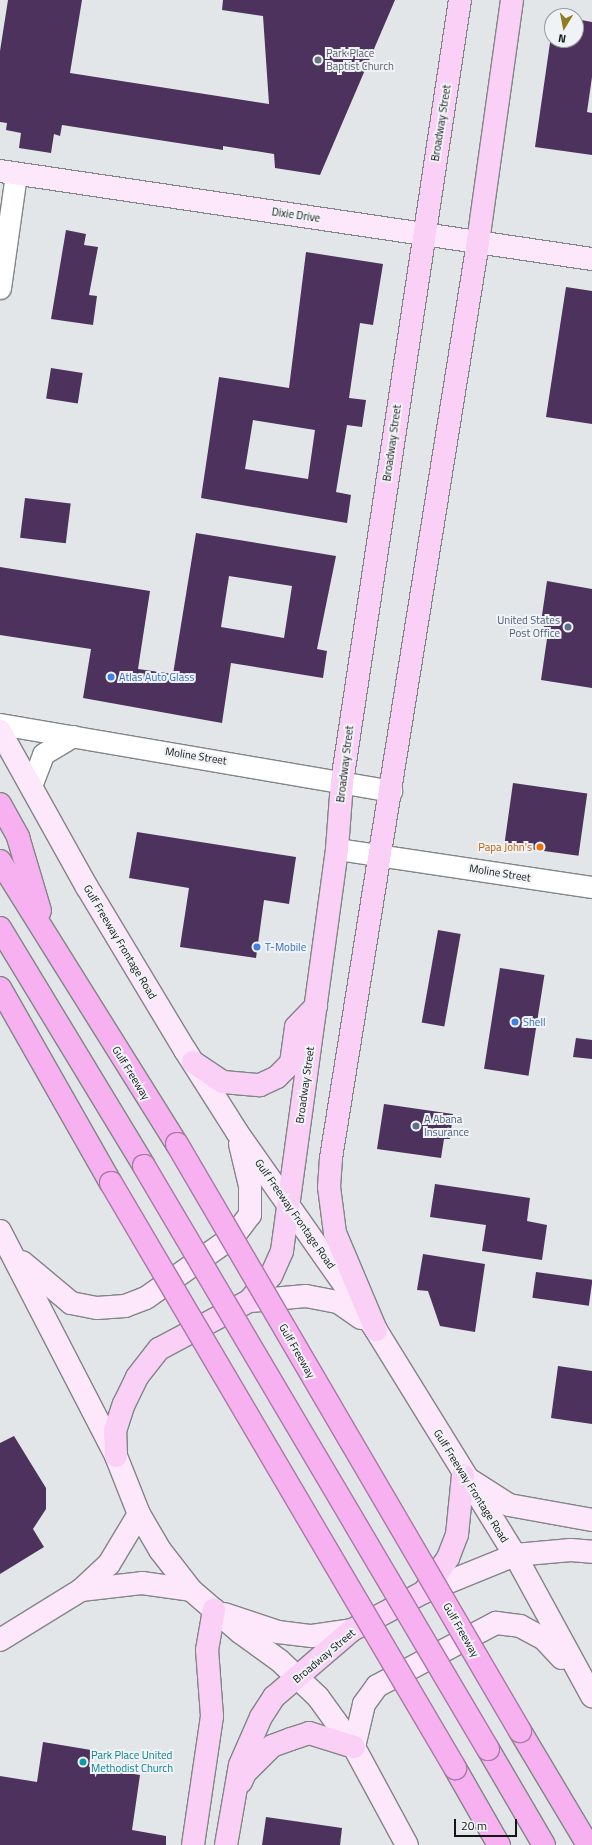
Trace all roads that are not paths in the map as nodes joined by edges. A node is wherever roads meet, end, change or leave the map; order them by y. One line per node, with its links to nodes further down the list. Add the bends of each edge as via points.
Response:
1 (460, 0): 4 (main road, Broadway Street)
2 (512, 0): 5 (main road)
3 (8, 173): 4 (main road, Dixie Drive); 7 (street)
4 (424, 233): 5 (main road, Dixie Drive); 11 (main road, Broadway Street)
5 (478, 242): 6 (main road, Dixie Drive); 13 (main road)
6 (592, 259)
7 (0, 288)
8 (0, 724): 10 (street, Moline Street)
9 (0, 731): 12 (main road, Gulf Freeway Frontage Road)
10 (73, 736): 11 (street, Moline Street); 12 (street, via 43,754)
11 (342, 782): 13 (street, Moline Street); 15 (main road, Broadway Street)
12 (31, 786): 25 (main road, Gulf Freeway Frontage Road)
13 (391, 791): 16 (main road)
14 (0, 804): 20 (highway, via 18,837)
15 (337, 849): 16 (street, Moline Street); 23 (main road, Broadway Street)
16 (382, 855): 18 (street, Moline Street); 30 (main road, via 329,1176 335,1233)
17 (0, 860): 20 (highway, Gulf Freeway)
18 (592, 887)
19 (0, 928): 52 (highway, bridge, via 144,1166)
20 (49, 943): 53 (highway, Gulf Freeway, bridge, via 177,1144)
21 (0, 988): 24 (highway)
22 (0, 1000): 24 (highway)
23 (316, 1006): 25 (main road, via 296,1027 291,1063 268,1082 260,1085 223,1082); 27 (main road, Broadway Street)
24 (18, 1021): 51 (highway, bridge)
25 (193, 1062): 26 (main road, Gulf Freeway Frontage Road)
26 (237, 1132): 27 (main road, Gulf Freeway Frontage Road); 28 (main road, via 250,1186 250,1215 234,1236 146,1298 126,1306 97,1308 71,1303 50,1289)
27 (289, 1206): 29 (main road, Broadway Street, via 282,1251 271,1276); 30 (main road, Gulf Freeway Frontage Road)
28 (5, 1241): 31 (main road)
29 (249, 1301): 30 (main road, via 306,1296 338,1302); 31 (main road, Broadway Street, via 159,1349 137,1377 124,1404 115,1431)
30 (376, 1330): 32 (main road, Gulf Freeway Frontage Road)
31 (116, 1456): 33 (main road)
32 (463, 1474): 34 (main road, via 508,1504); 36 (main road, Gulf Freeway Frontage Road); 39 (main road, Broadway Street, via 457,1535 448,1558)
33 (139, 1514): 37 (main road, via 109,1564); 38 (main road, via 160,1550)
34 (592, 1520)
35 (592, 1552): 36 (main road, via 571,1550)
36 (515, 1555): 39 (main road); 43 (main road, Gulf Freeway Frontage Road)
37 (82, 1590): 38 (main road, via 142,1583); 42 (main road)
38 (191, 1590): 40 (main road)
39 (424, 1592): 41 (main road, Broadway Street)
40 (214, 1610): 41 (main road, via 278,1632 312,1636); 44 (main road); 48 (main road, via 207,1650 212,1716)
41 (352, 1630): 44 (main road, Broadway Street)
42 (0, 1640)
43 (578, 1675): 45 (main road, Gulf Freeway Frontage Road); 46 (main road, via 544,1639 520,1626 496,1623 376,1686 364,1704)
44 (298, 1678): 46 (main road, via 318,1697); 47 (main road, Broadway Street, via 274,1697 247,1742)
45 (592, 1696)
46 (354, 1747): 47 (main road, via 309,1733 272,1746 245,1773); 50 (main road)
47 (232, 1805): 49 (main road, Broadway Street)
48 (193, 1845)
49 (226, 1845)
50 (407, 1845)
51 (499, 1845)
52 (544, 1845)
53 (588, 1845)

